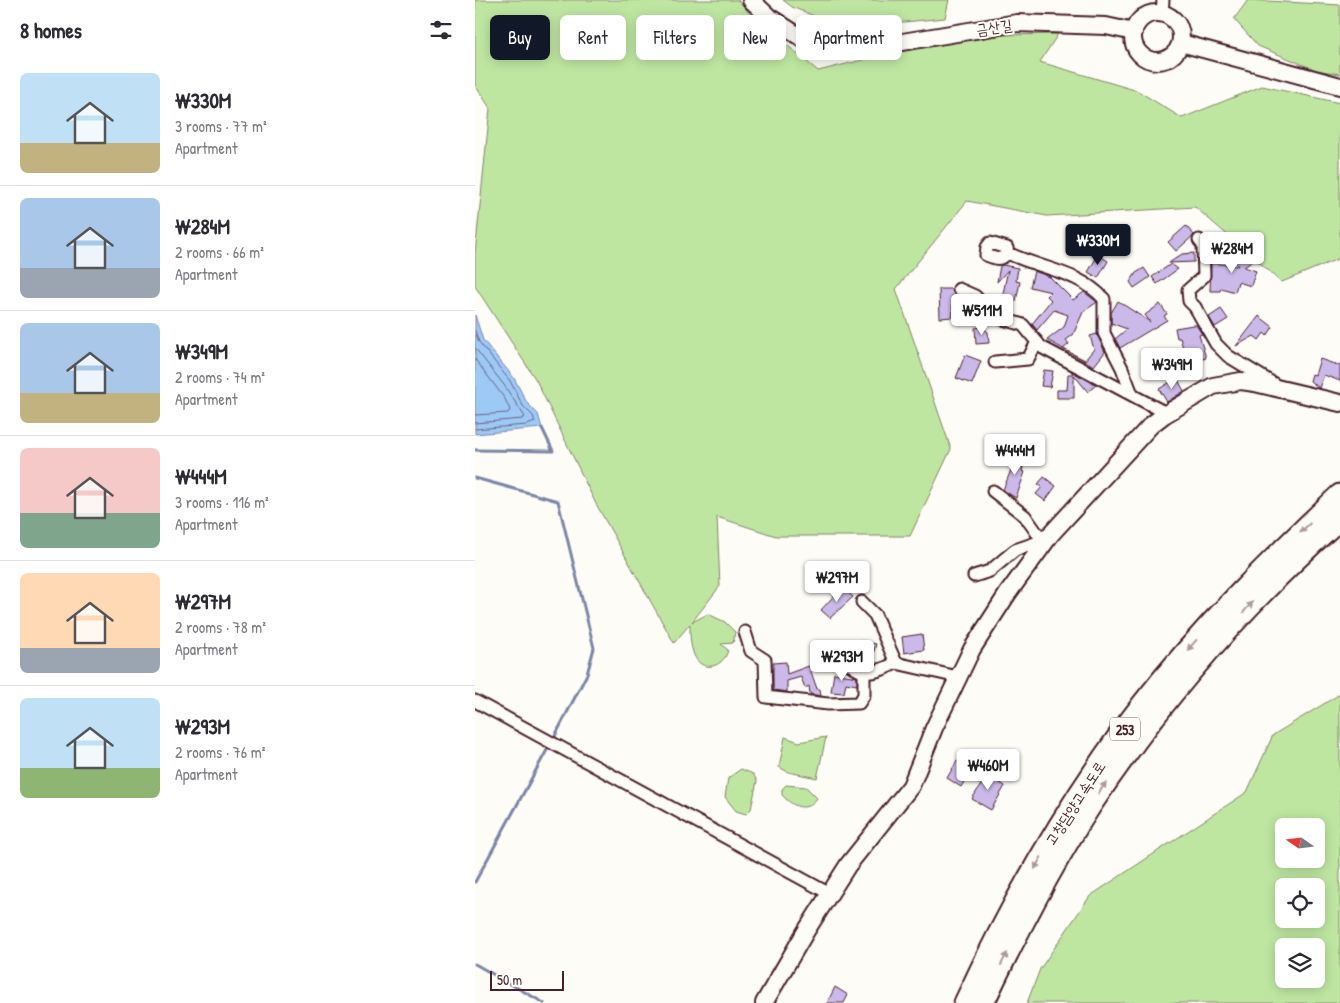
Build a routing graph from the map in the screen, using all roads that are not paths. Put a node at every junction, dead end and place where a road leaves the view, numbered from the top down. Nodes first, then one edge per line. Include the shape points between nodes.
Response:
1 (751, 0) edge
2 (1163, 7) edge
3 (1134, 32) junction
4 (1181, 43) junction
5 (1340, 86) edge
6 (1199, 240) dead end
7 (1008, 253) dead end
8 (959, 289) dead end
9 (1037, 342) junction
10 (995, 362) dead end
11 (1285, 390) junction
12 (1131, 394) junction
13 (1340, 403) edge
14 (1166, 413) junction
15 (993, 491) dead end
16 (1340, 495) edge
17 (1340, 518) edge
18 (1047, 539) junction
19 (974, 576) dead end
20 (861, 602) dead end
21 (745, 632) dead end
22 (840, 656) dead end
23 (896, 663) junction
24 (864, 674) junction
25 (957, 677) junction
26 (475, 701) edge
27 (830, 894) junction
28 (764, 1003) edge
29 (965, 1003) edge
30 (983, 1003) edge

1 - 3 street, 금산길 via 769,17 805,40 835,50 866,48 1017,23 1106,26
2 - 3 street via 1143,18
2 - 4 street via 1179,26
3 - 4 street via 1139,53 1152,60 1167,59
4 - 5 street
6 - 11 street via 1203,245 1204,276 1188,290 1189,301 1216,344 1228,356
7 - 12 street via 1082,281 1104,299 1104,333
8 - 9 street via 975,296 993,316 1023,326
9 - 10 street via 1028,359
9 - 12 street
11 - 13 street
11 - 14 street via 1241,381 1227,382 1191,397
12 - 14 street
14 - 18 street via 1151,425
15 - 18 street via 1025,516 1037,533
16 -> 29 highway, 고창담양고속도로 / 253 via 1233,599 1143,704 1101,762 1042,855
30 -> 17 highway, 고창담양고속도로 / 253 via 1051,870 1127,752 1260,594
18 - 19 street via 1015,550 990,570
18 - 25 street via 1008,592
20 - 23 street via 875,615
21 - 24 street via 751,651 765,660 766,697 828,704 859,703 864,695
22 - 24 street
23 - 24 street
23 - 25 street
25 - 27 street via 911,786 848,865
26 - 27 street
27 - 28 street

